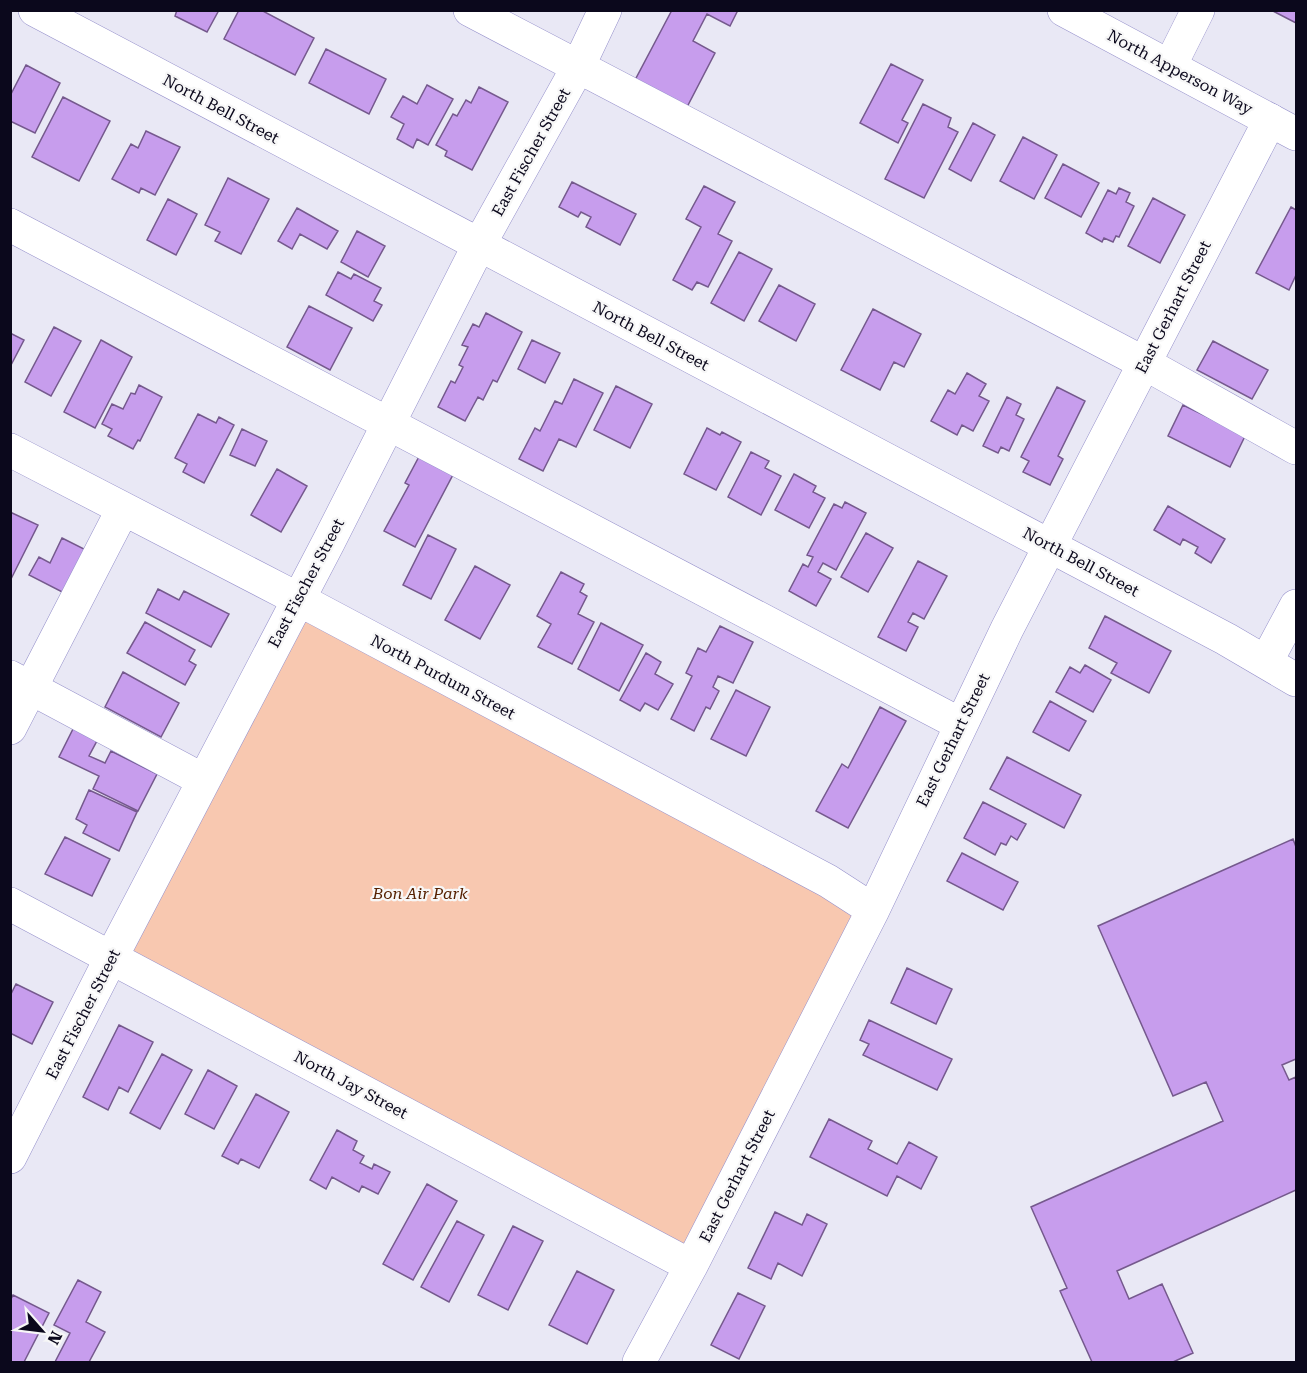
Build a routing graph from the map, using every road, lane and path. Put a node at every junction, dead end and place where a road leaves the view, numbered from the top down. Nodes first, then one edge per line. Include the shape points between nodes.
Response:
1 (35, 10) edge
2 (470, 10) edge
3 (605, 10) edge
4 (1064, 10) edge
5 (1198, 10) edge
6 (1170, 66) junction
7 (578, 67) junction
8 (1283, 127) edge
9 (10, 225) edge
10 (478, 245) junction
11 (1144, 363) junction
12 (388, 423) junction
13 (1296, 448) edge
14 (10, 450) edge
15 (123, 509) junction
16 (1050, 546) junction
17 (298, 599) junction
18 (1296, 606) edge
19 (1285, 677) edge
20 (21, 682) edge
21 (960, 724) junction
22 (10, 728) edge
23 (203, 780) junction
24 (10, 904) edge
25 (873, 910) junction
26 (111, 958) junction
27 (10, 1157) edge
28 (691, 1266) junction
29 (639, 1362) edge

1 - 10 street, North Bell Street
2 - 7 street
3 - 7 street, East Fischer Street
4 - 6 street, North Apperson Way
5 - 6 street
6 - 8 street, North Apperson Way
7 - 10 street, East Fischer Street
7 - 11 street
8 - 11 street, East Gerhart Street
9 - 12 street
10 - 12 street, East Fischer Street
10 - 16 street, North Bell Street
11 - 13 street
11 - 16 street, East Gerhart Street
12 - 17 street, East Fischer Street
12 - 21 street
14 - 15 street, North Purdum Street
15 - 17 street, North Purdum Street
15 - 20 street
16 - 19 street, North Bell Street
16 - 21 street, East Gerhart Street
17 - 23 street, East Fischer Street
17 - 25 street, North Purdum Street via 828,881
18 - 19 street
20 - 22 street
20 - 23 street
21 - 25 street, East Gerhart Street
23 - 26 street, East Fischer Street
24 - 26 street, North Jay Street
25 - 28 street, East Gerhart Street
26 - 27 street, East Fischer Street
26 - 28 street, North Jay Street
28 - 29 street, East Gerhart Street

